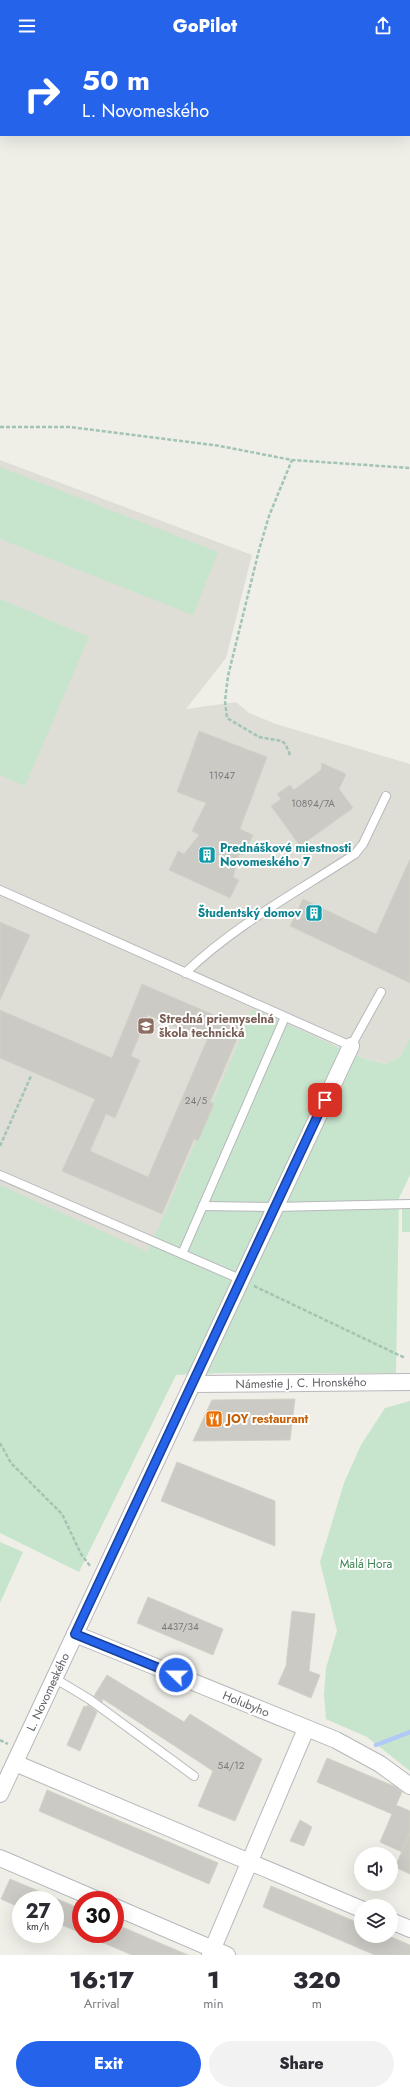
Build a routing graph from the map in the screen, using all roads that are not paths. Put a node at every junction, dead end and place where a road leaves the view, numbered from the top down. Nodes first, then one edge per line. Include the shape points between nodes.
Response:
1 (386, 796) dead end
2 (0, 890) edge
3 (185, 973) junction
4 (381, 992) dead end
5 (285, 1017) junction
6 (351, 1046) junction
7 (0, 1175) edge
8 (410, 1204) edge
9 (203, 1206) junction
10 (274, 1207) junction
11 (182, 1254) junction
12 (240, 1279) junction
13 (410, 1382) edge
14 (193, 1384) junction
15 (75, 1634) junction
16 (54, 1678) junction
17 (306, 1729) junction
18 (15, 1763) junction
19 (194, 1776) dead end
20 (410, 1786) edge
21 (0, 1794) edge
22 (0, 1858) edge
23 (250, 1862) junction
24 (77, 1891) edge
25 (354, 1906) edge
26 (124, 1911) edge
27 (398, 1924) edge
28 (410, 1929) edge
29 (216, 1953) edge

1 - 3 lane via 363,844 355,854 248,922 210,949
2 - 3 lane
3 - 5 lane
4 - 6 lane
5 - 6 lane
5 - 9 lane
6 - 10 street, L. Novomeského
7 - 11 lane
8 - 10 lane
9 - 10 lane
9 - 11 lane
10 - 12 street, L. Novomeského
11 - 12 lane
12 - 14 street, L. Novomeského
13 - 14 street, Námestie J. C. Hronského
14 - 15 street, L. Novomeského
15 - 16 street, L. Novomeského
15 - 17 street, Holubyho
16 - 18 street, L. Novomeského
16 - 19 lane via 89,1699
17 - 20 street, Holubyho via 355,1749
17 - 23 street
18 - 21 street, L. Novomeského
18 - 23 street
22 - 24 street
23 - 25 street
23 - 29 street
26 - 29 street
27 - 28 street

